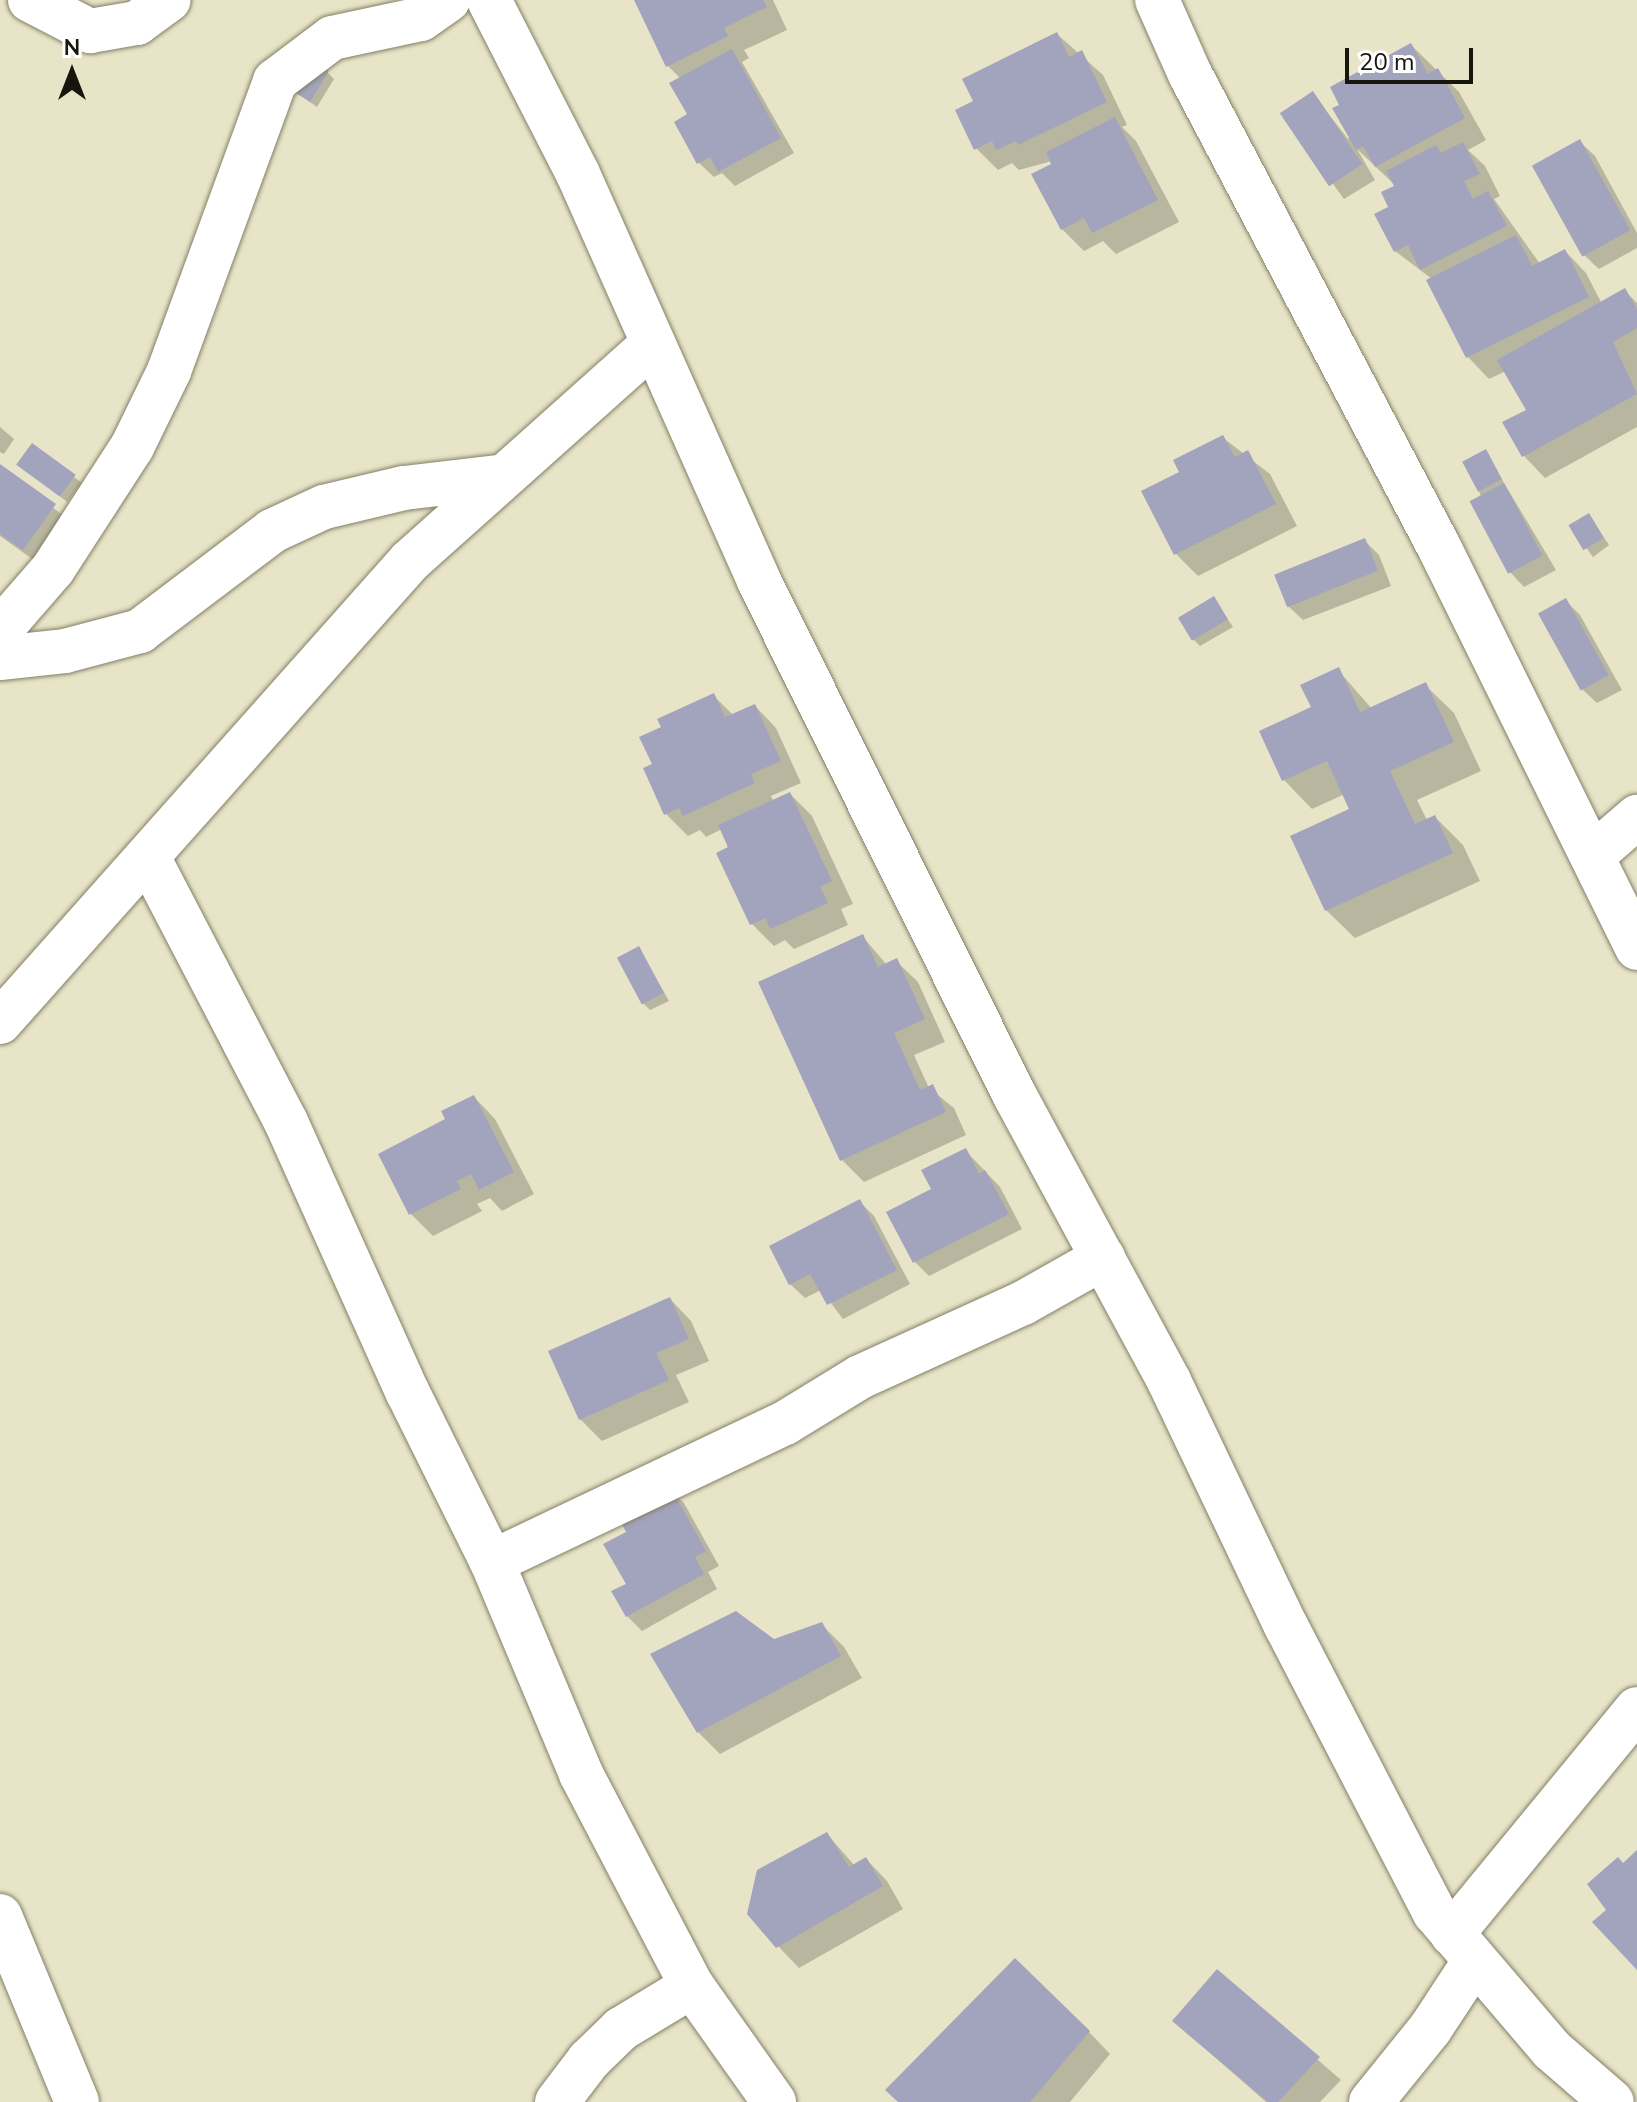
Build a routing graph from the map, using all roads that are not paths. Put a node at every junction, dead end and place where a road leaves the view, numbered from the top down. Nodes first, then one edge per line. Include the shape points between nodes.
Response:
1 (30, 0) edge
2 (169, 0) edge
3 (448, 0) edge
4 (489, 0) edge
5 (1157, 0) edge
6 (652, 345) junction
7 (499, 477) junction
8 (0, 630) edge
9 (0, 658) edge
10 (1637, 817) edge
11 (1592, 856) junction
12 (149, 859) junction
13 (1637, 948) edge
14 (0, 1022) edge
15 (1103, 1258) junction
16 (492, 1562) junction
17 (1637, 1709) edge
18 (0, 1916) edge
19 (1463, 1948) junction
20 (692, 1986) junction
21 (77, 2102) edge
22 (557, 2102) edge
23 (774, 2102) edge
24 (1371, 2102) edge
25 (1612, 2102) edge

1 - 2 street via 90,31 137,23
3 - 8 street via 421,19 332,38 275,81 169,371 132,447 53,569
4 - 6 street via 578,174
5 - 11 street
6 - 7 street via 560,430
6 - 15 street via 759,581 1015,1096
7 - 9 street via 404,488 324,507 272,531 140,631 65,651
7 - 12 street via 410,561 281,701
10 - 11 street
11 - 13 street
12 - 14 street
12 - 16 street via 286,1122 408,1393
15 - 16 street via 1023,1303 860,1377 785,1423
15 - 19 street via 1435,1913
16 - 20 street via 581,1774
17 - 19 street
18 - 21 street
19 - 24 street via 1430,2029
19 - 25 street via 1552,2050
20 - 22 street via 621,2029
20 - 23 street

